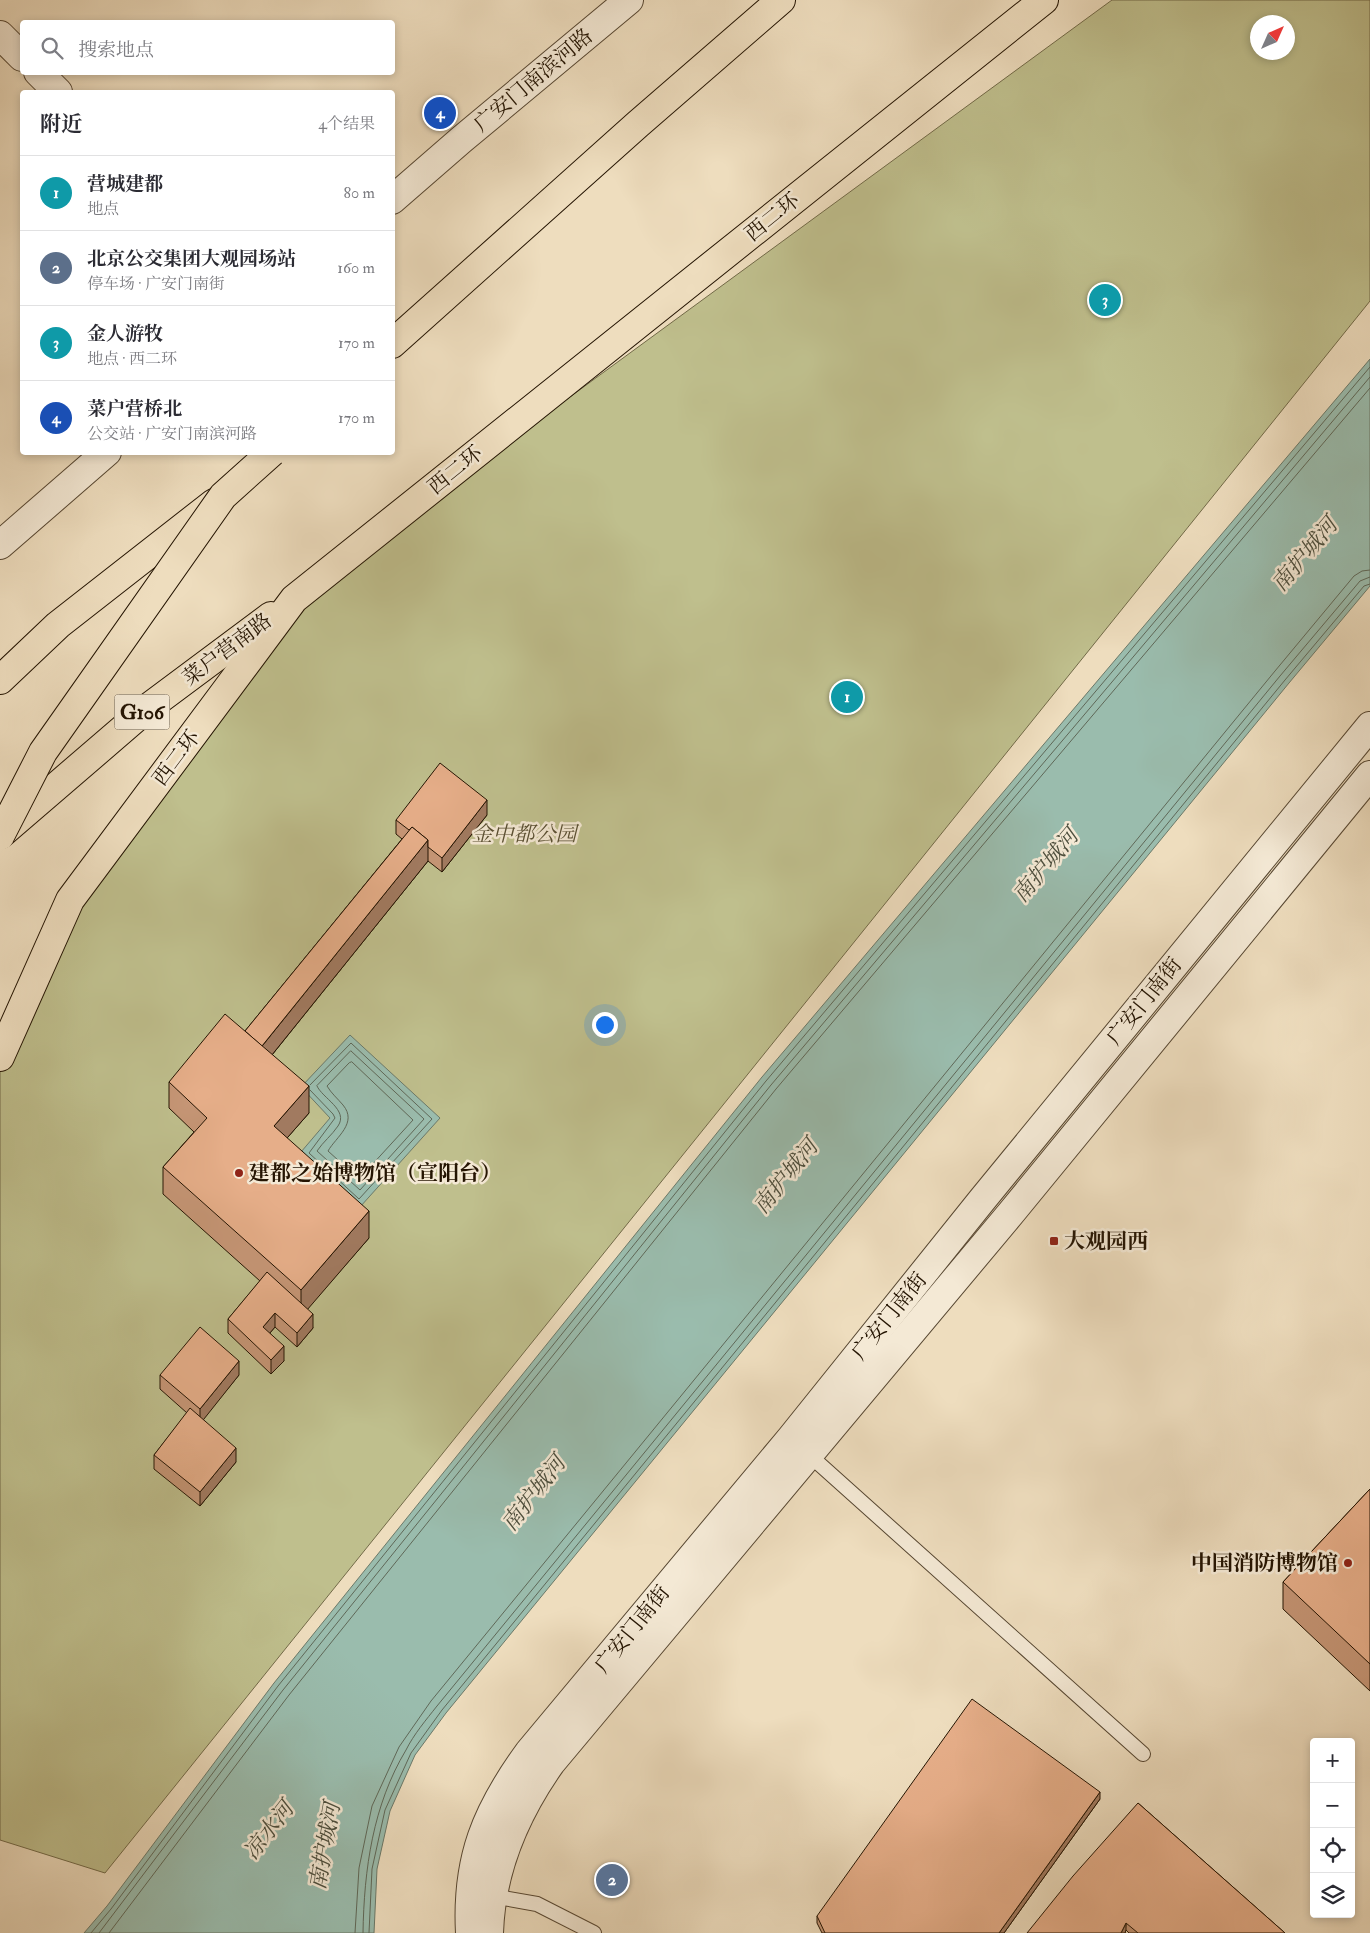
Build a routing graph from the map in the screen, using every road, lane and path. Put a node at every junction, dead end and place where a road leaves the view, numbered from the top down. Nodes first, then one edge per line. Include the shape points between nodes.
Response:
1 (629, 0) edge
2 (781, 0) edge
3 (1044, 0) edge
4 (0, 35) edge
5 (20, 55) edge
6 (41, 75) edge
7 (56, 90) edge
8 (395, 197) edge
9 (395, 341) edge
10 (104, 455) edge
11 (269, 455) edge
12 (223, 496) junction
13 (0, 545) edge
14 (294, 599) junction
15 (58, 626) junction
16 (0, 663) edge
17 (0, 680) edge
18 (1370, 726) edge
19 (1370, 776) edge
20 (0, 836) edge
21 (0, 1057) edge
22 (799, 1446) junction
23 (1143, 1754) dead end
24 (492, 1896) junction
25 (470, 1933) edge
26 (488, 1933) edge
27 (594, 1933) edge

1 - 8 street, 广安门南滨河路
2 - 9 highway
3 - 14 highway, 西二环
4 - 5 street
6 - 7 street
10 - 13 street
11 - 12 highway, bridge
12 - 15 highway, bridge
12 - 20 highway, bridge via 43,752
14 - 20 highway, 菜户营南路 / G106 via 145,710
14 - 21 highway, 西二环 via 70,900
15 - 16 highway
15 - 17 highway
18 - 22 street, 广安门南街 via 988,1192
19 - 22 street, 广安门南街 via 1011,1213
22 - 23 lane
22 - 24 street, 广安门南街 via 535,1785 508,1838
22 - 25 street, 广安门南街 via 529,1752 512,1776 494,1804 476,1854 469,1911
24 - 26 street, 广安门南街
24 - 27 lane via 537,1904

